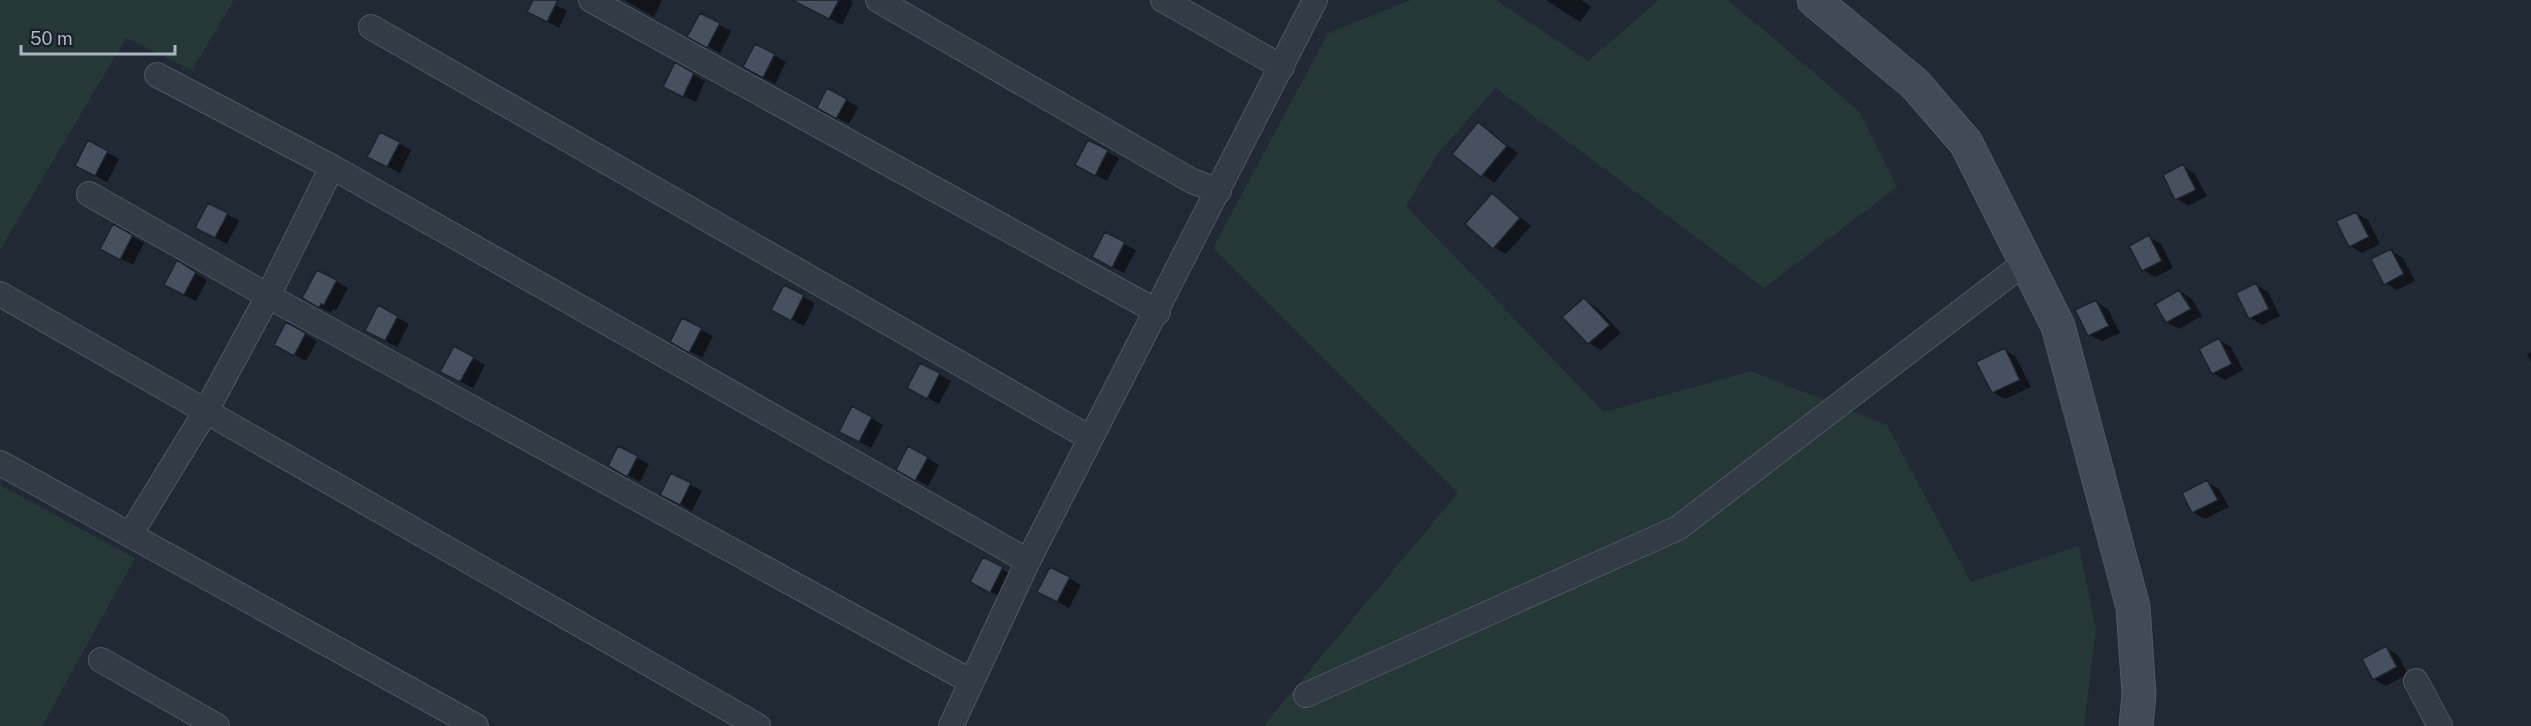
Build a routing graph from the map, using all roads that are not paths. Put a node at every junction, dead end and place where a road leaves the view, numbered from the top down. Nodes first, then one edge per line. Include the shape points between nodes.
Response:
1 (591, 0) edge
2 (878, 0) edge
3 (1163, 0) edge
4 (1316, 0) edge
5 (1814, 0) edge
6 (371, 27) dead end
7 (1282, 67) junction
8 (157, 75) dead end
9 (332, 167) junction
10 (1219, 191) junction
11 (89, 194) dead end
12 (2028, 261) junction
13 (0, 294) edge
14 (268, 296) junction
15 (1158, 312) junction
16 (206, 411) junction
17 (1090, 438) junction
18 (0, 463) edge
19 (130, 535) junction
20 (1028, 561) junction
21 (101, 660) dead end
22 (969, 681) junction
23 (2416, 681) dead end
24 (1306, 695) dead end
25 (217, 726) edge
26 (476, 726) edge
27 (758, 726) edge
28 (951, 726) edge
29 (2136, 726) edge
30 (2440, 726) edge

1 - 15 street
2 - 10 street via 1192,181
3 - 7 street
4 - 7 street
5 - 12 main road via 1915,84 1966,143
6 - 17 street
7 - 10 street
8 - 9 street
9 - 14 street
9 - 20 street
10 - 15 street
11 - 14 street
12 - 24 street via 1678,528
12 - 29 main road via 2058,326 2133,607 2139,694
13 - 16 street
14 - 16 street
14 - 22 street
15 - 17 street
16 - 19 street
16 - 27 street
17 - 20 street
18 - 19 street
19 - 26 street
20 - 22 street
21 - 25 street
22 - 28 street
23 - 30 street

